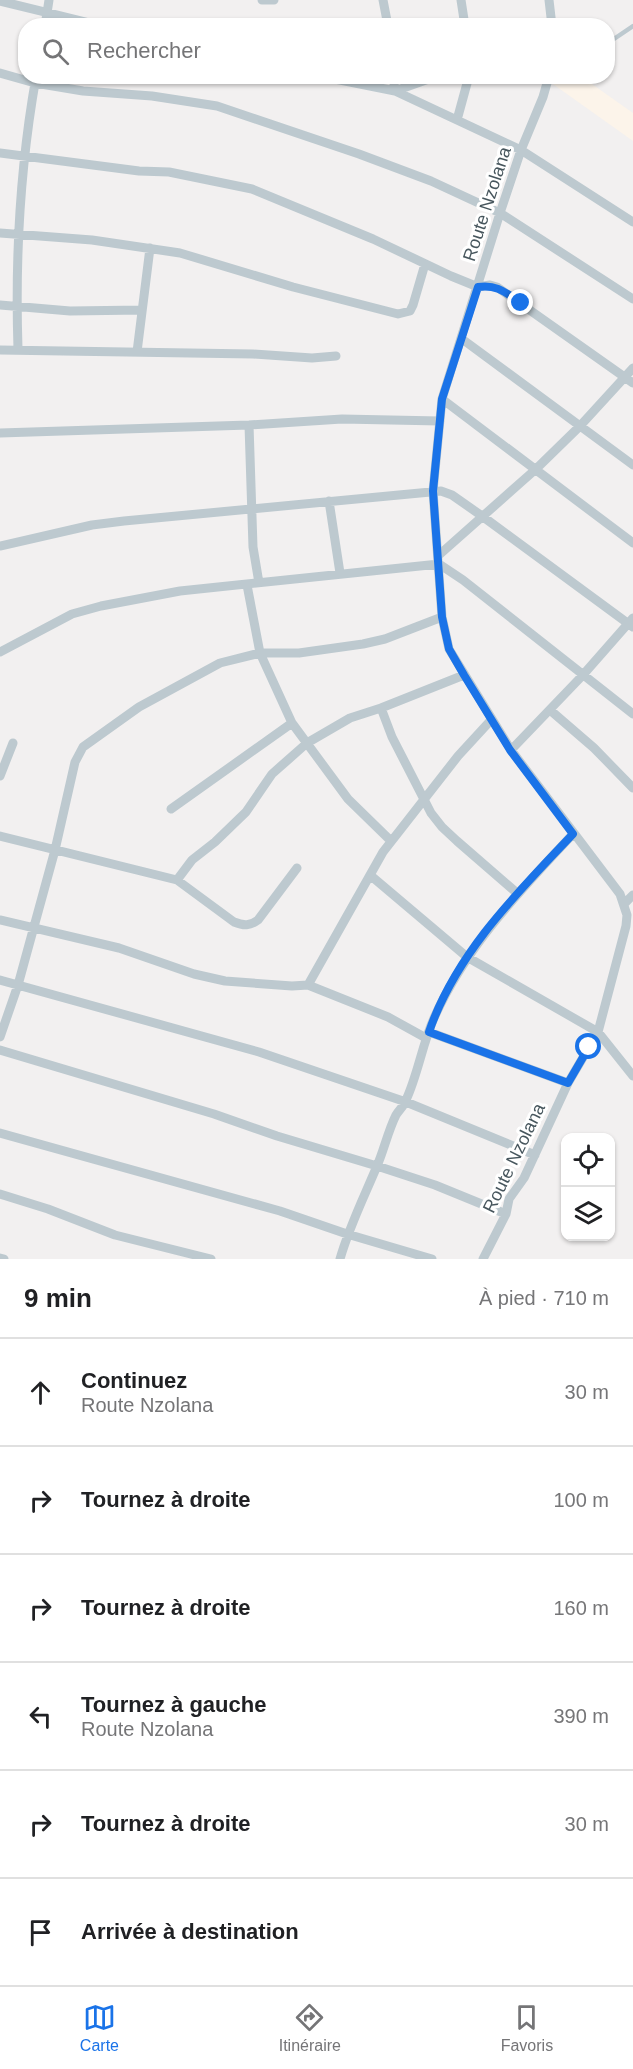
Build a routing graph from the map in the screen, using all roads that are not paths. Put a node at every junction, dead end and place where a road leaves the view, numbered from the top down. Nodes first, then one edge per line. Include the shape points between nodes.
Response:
1 (49, 0) edge
2 (262, 0) edge
3 (274, 0) edge
4 (383, 0) edge
5 (461, 0) edge
6 (549, 0) edge
7 (0, 1) edge
8 (47, 11) junction
9 (46, 18) edge
10 (73, 18) edge
11 (386, 18) edge
12 (464, 18) edge
13 (551, 18) edge
14 (633, 26) edge
15 (615, 38) edge
16 (0, 74) edge
17 (18, 77) edge
18 (34, 84) edge
19 (52, 84) edge
20 (359, 84) edge
21 (394, 84) edge
22 (414, 84) edge
23 (467, 84) edge
24 (546, 84) edge
25 (394, 91) junction
26 (458, 120) junction
27 (521, 150) junction
28 (0, 153) edge
29 (23, 156) junction
30 (500, 213) junction
31 (633, 222) edge
32 (0, 233) edge
33 (18, 234) junction
34 (150, 248) junction
35 (425, 264) junction
36 (478, 287) junction
37 (633, 299) edge
38 (0, 305) edge
39 (16, 306) junction
40 (142, 310) junction
41 (462, 339) junction
42 (18, 349) junction
43 (0, 350) edge
44 (137, 352) junction
45 (336, 356) dead end
46 (633, 368) edge
47 (624, 377) junction
48 (633, 383) edge
49 (442, 399) junction
50 (440, 421) junction
51 (249, 425) junction
52 (580, 426) junction
53 (0, 433) edge
54 (633, 465) edge
55 (536, 469) junction
56 (433, 491) junction
57 (329, 501) junction
58 (251, 510) junction
59 (482, 516) junction
60 (633, 543) edge
61 (0, 546) edge
62 (439, 560) junction
63 (340, 573) junction
64 (259, 583) junction
65 (247, 585) junction
66 (442, 617) junction
67 (631, 623) edge
68 (0, 652) edge
69 (260, 653) junction
70 (464, 675) junction
71 (582, 676) junction
72 (381, 708) junction
73 (550, 710) junction
74 (633, 714) edge
75 (492, 719) junction
76 (292, 723) junction
77 (13, 743) dead end
78 (307, 743) junction
79 (510, 750) junction
80 (0, 776) edge
81 (633, 788) edge
82 (425, 801) junction
83 (171, 809) dead end
84 (573, 834) junction
85 (0, 836) edge
86 (391, 842) junction
87 (55, 850) junction
88 (297, 868) dead end
89 (370, 875) junction
90 (177, 880) junction
91 (517, 893) junction
92 (633, 895) edge
93 (624, 904) junction
94 (0, 920) edge
95 (32, 928) junction
96 (467, 957) junction
97 (0, 980) edge
98 (18, 985) junction
99 (308, 985) junction
100 (598, 1032) junction
101 (428, 1035) junction
102 (0, 1037) edge
103 (0, 1050) edge
104 (633, 1076) edge
105 (568, 1083) junction
106 (406, 1102) junction
107 (0, 1132) edge
108 (535, 1155) junction
109 (377, 1166) junction
110 (0, 1194) edge
111 (506, 1214) junction
112 (347, 1234) junction
113 (211, 1259) edge
114 (340, 1259) edge
115 (432, 1259) edge
116 (484, 1259) edge

1 - 8 street
2 - 3 street
4 - 11 street
5 - 12 street
6 - 13 street
7 - 8 street
8 - 9 street
8 - 10 street
14 - 15 lane
16 - 17 street
18 - 29 street
19 - 30 street via 218,106 410,173
20 - 25 street
21 - 25 street
22 - 25 street
23 - 26 street
24 - 27 street, Route Nzolana
25 - 26 street
26 - 27 street
27 - 30 street, Route Nzolana
27 - 31 street
28 - 29 street
29 - 33 street
29 - 35 street via 169,172 252,189
30 - 36 street, Route Nzolana
30 - 37 street
32 - 33 street
33 - 34 street
33 - 39 street
34 - 35 street via 398,314 410,311
34 - 40 street
35 - 36 street
36 - 41 street, Route Nzolana
36 - 47 street via 497,287
38 - 39 street
39 - 40 street via 70,311
39 - 42 street
40 - 44 street
41 - 49 street, Route Nzolana
41 - 52 street
42 - 43 street
42 - 44 street
44 - 45 street
46 - 47 street
47 - 48 street
47 - 52 street
49 - 50 street, Route Nzolana
49 - 55 street
50 - 51 street via 342,420
50 - 56 street, Route Nzolana
51 - 53 street
51 - 58 street
52 - 54 street
52 - 55 street
55 - 59 street
55 - 60 street
56 - 57 street
56 - 59 street via 447,492
56 - 62 street, Route Nzolana
57 - 58 street
57 - 63 street
58 - 61 street via 92,525
58 - 64 street
59 - 62 street
59 - 67 street
62 - 63 street
62 - 66 street, Route Nzolana
62 - 71 street
63 - 64 street
64 - 65 street
65 - 68 street via 180,591 72,614
65 - 69 street
66 - 69 street via 363,644
66 - 70 street, Route Nzolana via 449,649
67 - 71 street
69 - 76 street
69 - 87 street via 220,663 140,707 83,747 75,762
70 - 72 street
70 - 75 street, Route Nzolana
71 - 73 street
71 - 74 street
72 - 78 street via 350,718
72 - 82 street
73 - 79 street
73 - 81 street
75 - 79 street, Route Nzolana
75 - 82 street
76 - 78 street
76 - 83 street
77 - 80 street
78 - 86 street via 348,799
78 - 90 street via 272,774 246,812 192,860
79 - 84 street, Route Nzolana
82 - 86 street
82 - 91 street via 442,827
84 - 91 street
84 - 93 street, Route Nzolana via 614,885
85 - 87 street
86 - 89 street
87 - 90 street
87 - 95 street
88 - 90 street via 251,925 234,922
89 - 96 street
89 - 99 street
91 - 96 street
92 - 93 street
93 - 100 street, Route Nzolana via 626,926
94 - 95 street
95 - 98 street
95 - 99 street via 119,948 225,981
96 - 100 street
96 - 101 street
97 - 98 street
98 - 102 street
98 - 106 street via 259,1052
99 - 101 street
100 - 104 street
100 - 105 street, Route Nzolana
101 - 105 street
101 - 106 street
103 - 109 street
105 - 108 street, Route Nzolana
106 - 108 street
106 - 109 street via 393,1123
107 - 112 street via 280,1211
108 - 111 street, Route Nzolana via 509,1199
109 - 111 street
109 - 112 street
110 - 113 street via 115,1235
111 - 116 street, Route Nzolana
112 - 114 street
112 - 115 street

